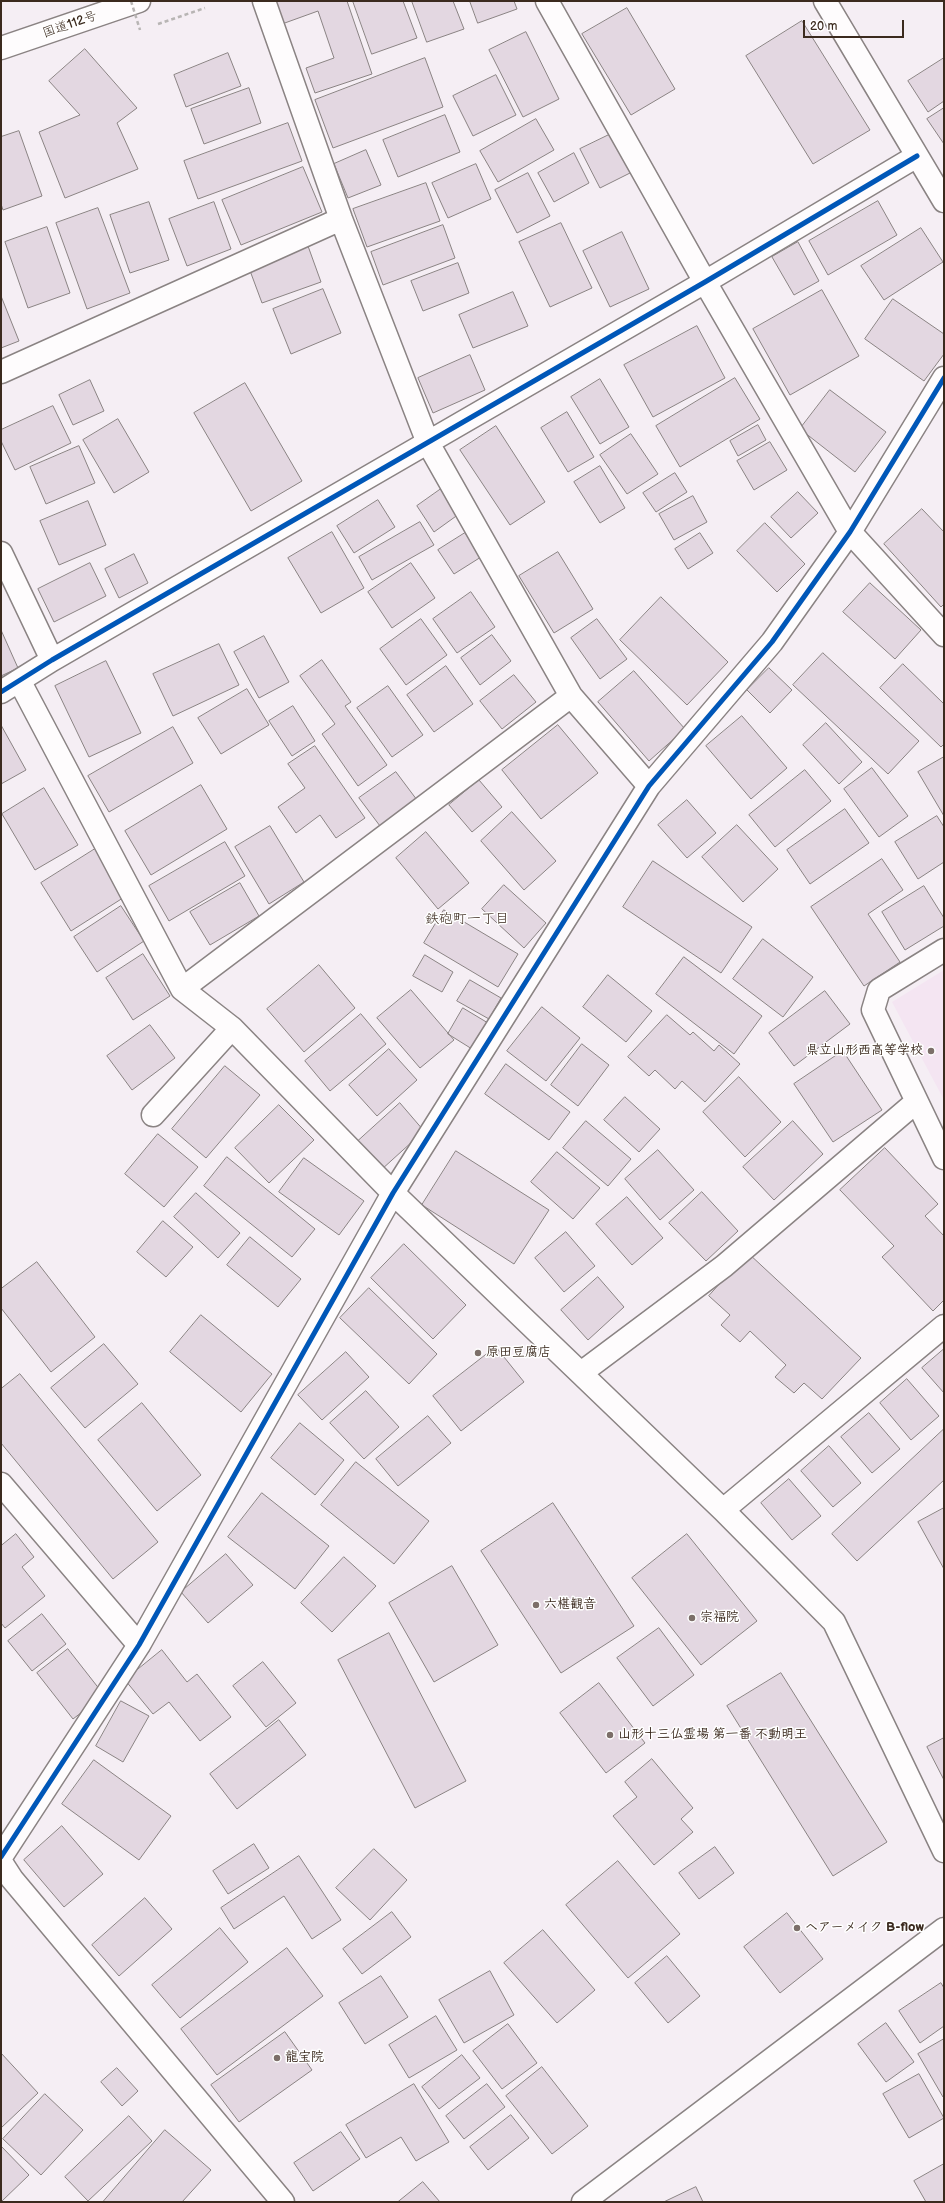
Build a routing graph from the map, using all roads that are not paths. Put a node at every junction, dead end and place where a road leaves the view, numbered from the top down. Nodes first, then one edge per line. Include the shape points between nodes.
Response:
1 (139, 1) edge
2 (264, 1) edge
3 (547, 1) edge
4 (825, 1) edge
5 (1, 48) edge
6 (916, 156) junction
7 (944, 201) edge
8 (341, 219) junction
9 (705, 282) junction
10 (1, 372) edge
11 (944, 378) edge
12 (428, 443) junction
13 (850, 532) junction
14 (1, 552) edge
15 (944, 635) edge
16 (52, 660) junction
17 (20, 682) junction
18 (1, 692) edge
19 (571, 696) junction
20 (649, 786) junction
21 (944, 950) edge
22 (182, 989) junction
23 (232, 1028) junction
24 (916, 1102) junction
25 (153, 1115) dead end
26 (944, 1158) edge
27 (393, 1193) junction
28 (944, 1326) edge
29 (581, 1373) junction
30 (1, 1484) edge
31 (723, 1510) junction
32 (139, 1646) junction
33 (944, 1851) edge
34 (1, 1856) edge
35 (1, 1862) edge
36 (944, 1929) edge
37 (284, 2202) edge
38 (583, 2202) edge

1 - 5 main road, 国道112号
2 - 8 main road
3 - 9 main road
4 - 6 main road
6 - 7 main road
6 - 9 main road
8 - 10 main road
8 - 12 main road
9 - 12 main road
9 - 13 main road
11 - 13 main road
12 - 16 main road
12 - 19 main road
13 - 15 main road
13 - 20 main road via 772,642
14 - 16 main road
16 - 17 main road
17 - 18 main road
17 - 22 main road
19 - 20 main road
19 - 22 main road
20 - 27 main road
21 - 24 main road via 879,990 873,1010
22 - 23 main road
23 - 25 main road
23 - 27 main road
24 - 26 main road
24 - 29 main road via 724,1266
27 - 29 main road
27 - 32 main road
28 - 31 main road
29 - 31 main road
30 - 32 main road
31 - 33 main road via 834,1622
32 - 34 main road
35 - 37 main road via 12,1879
36 - 38 main road

